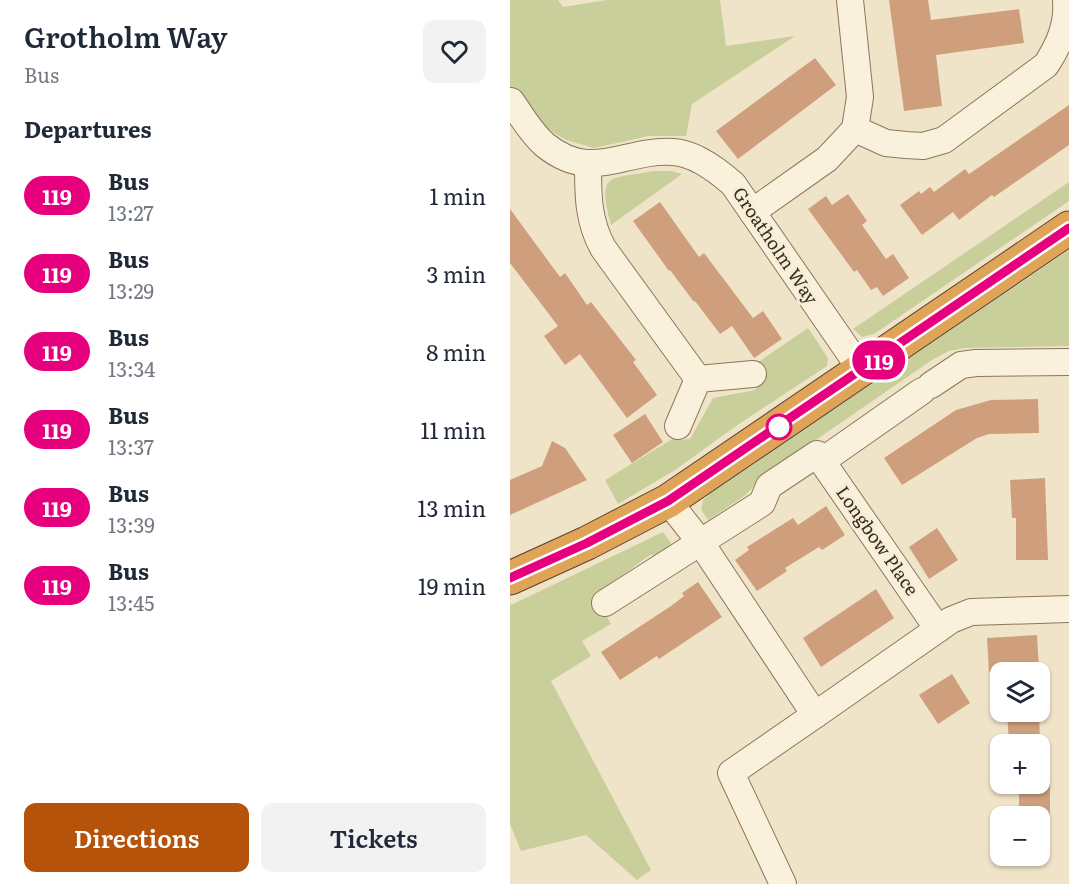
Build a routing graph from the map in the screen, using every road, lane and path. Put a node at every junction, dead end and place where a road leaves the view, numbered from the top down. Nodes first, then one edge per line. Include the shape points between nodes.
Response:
1 (850, 0) edge
2 (1066, 0) edge
3 (511, 101) edge
4 (855, 129) junction
5 (588, 165) junction
6 (752, 212) junction
7 (1069, 228) edge
8 (1069, 362) edge
9 (862, 371) junction
10 (753, 374) dead end
11 (698, 379) junction
12 (678, 426) dead end
13 (819, 458) junction
14 (668, 501) junction
15 (701, 543) junction
16 (510, 578) edge
17 (605, 603) dead end
18 (1069, 609) edge
19 (938, 629) junction
20 (815, 715) junction
21 (783, 884) edge

1 - 4 street via 860,97
2 - 4 street via 1063,31 1046,65 944,140 923,146 906,145 886,142
3 - 5 street via 545,145
4 - 6 street via 826,159
5 - 6 street, Groatholm Way via 675,152 719,172 733,183
5 - 11 street via 588,199 603,248
6 - 9 street, Groatholm Way
7 - 9 highway
8 - 13 street via 961,365
9 - 14 highway
10 - 11 street
11 - 12 street
13 - 15 street via 769,486 762,503
13 - 19 street, Longbow Place
14 - 15 street
14 - 16 highway
15 - 17 street
15 - 20 street
18 - 19 street via 972,612
19 - 20 street
20 - 21 street via 731,773

